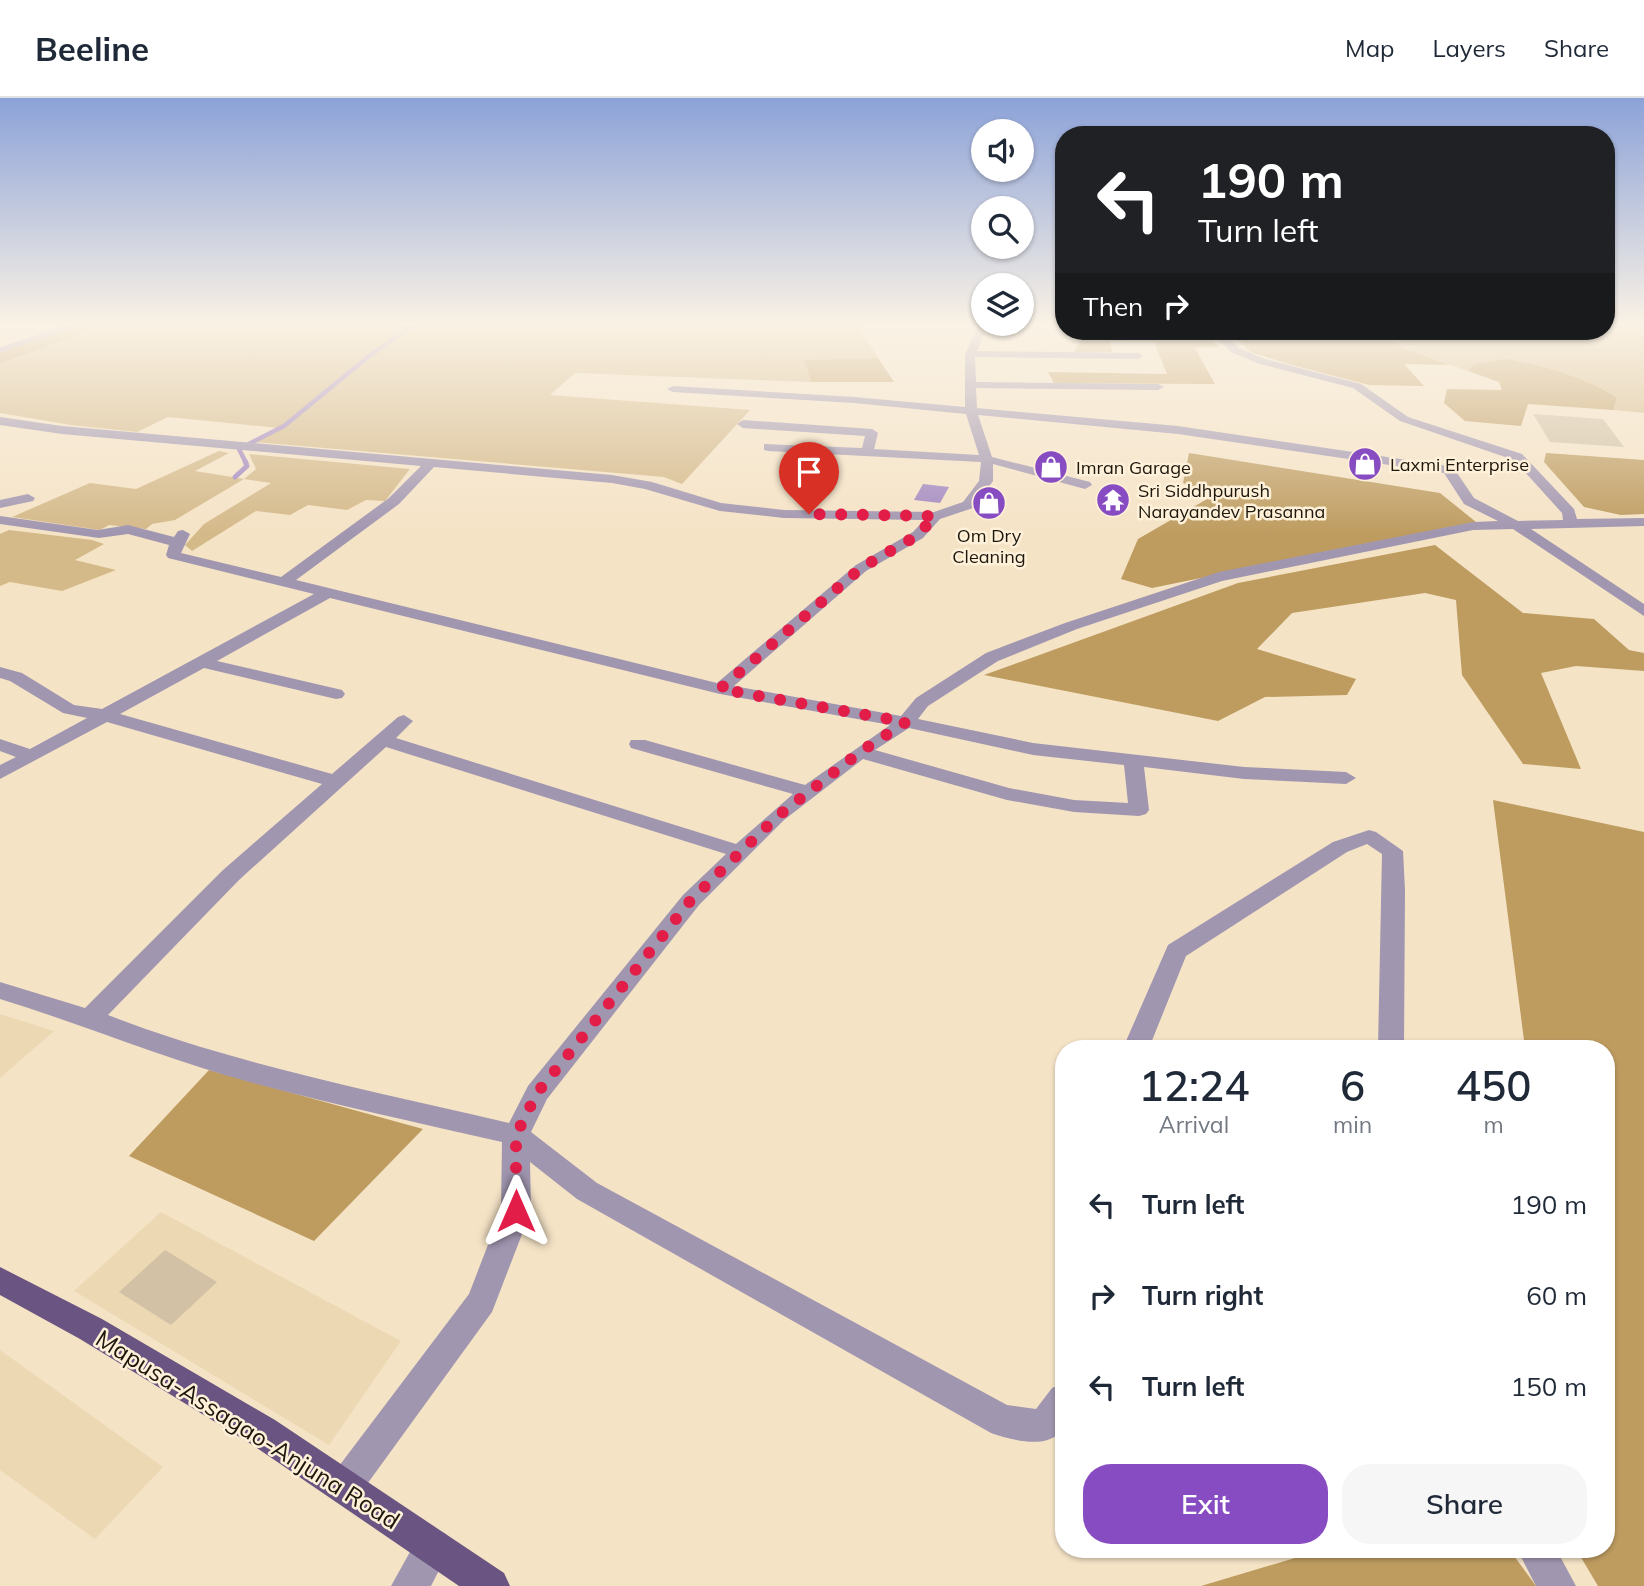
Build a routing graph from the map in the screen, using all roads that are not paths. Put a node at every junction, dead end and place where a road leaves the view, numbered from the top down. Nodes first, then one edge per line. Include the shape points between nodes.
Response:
1 (779, 395) edge
2 (971, 395) edge
3 (1370, 395) edge
4 (971, 411) junction
5 (0, 421) edge
6 (743, 424) dead end
7 (768, 447) dead end
8 (867, 453) junction
9 (987, 459) junction
10 (432, 462) junction
11 (1085, 485) dead end
12 (28, 498) dead end
13 (0, 504) edge
14 (935, 516) junction
15 (0, 520) edge
16 (1644, 522) edge
17 (1571, 524) junction
18 (1516, 525) junction
19 (284, 582) junction
20 (328, 593) junction
21 (1644, 611) edge
22 (200, 662) junction
23 (0, 672) edge
24 (720, 689) junction
25 (337, 694) dead end
26 (103, 715) junction
27 (404, 721) dead end
28 (906, 722) junction
29 (384, 740) junction
30 (638, 744) dead end
31 (0, 745) edge
32 (860, 752) junction
33 (30, 755) junction
34 (1133, 760) junction
35 (0, 773) edge
36 (1346, 778) dead end
37 (337, 782) junction
38 (808, 792) junction
39 (741, 852) junction
40 (0, 990) edge
41 (90, 1018) junction
42 (1139, 1040) edge
43 (1391, 1040) edge
44 (516, 1135) junction
45 (0, 1280) edge
46 (1055, 1411) edge
47 (345, 1486) junction
48 (433, 1547) junction
49 (1540, 1558) edge
50 (410, 1586) edge
51 (491, 1586) edge
52 (1557, 1586) edge

1 - 4 street
2 - 4 street
3 - 17 street via 1404,419 1518,457 1569,512
4 - 9 street
4 - 18 street via 1178,429 1420,464 1448,470 1469,501
5 - 10 street
6 - 8 street via 872,433
7 - 8 street
8 - 9 street
9 - 11 street
9 - 14 street via 986,481 968,505
10 - 14 street via 647,485 720,507 784,514
10 - 19 street via 394,501
12 - 13 street
14 - 24 street via 918,535 861,568
15 - 19 street via 99,534 112,528 180,538 173,555
16 - 17 street
17 - 18 street
18 - 21 street
18 - 28 street via 1473,526 1219,577 992,657 922,702
19 - 20 street
20 - 22 street
20 - 24 street
22 - 25 street
22 - 26 street
23 - 26 street via 69,709
24 - 28 street
26 - 33 street
26 - 37 street
27 - 29 street
28 - 32 street
28 - 34 street via 1032,750
29 - 37 street
29 - 39 street
30 - 38 street
31 - 33 street
32 - 34 street via 1007,794 1074,806 1139,810
32 - 38 street
33 - 35 street
34 - 36 street via 1244,773
37 - 41 street via 231,875
38 - 39 street
39 - 44 street via 691,900 537,1093
40 - 41 street
41 - 44 street via 161,1046 253,1073
42 - 43 street via 1176,951 1340,847 1369,836 1392,851
44 - 46 street via 587,1191 1003,1421 1043,1426
44 - 47 street via 516,1211 481,1302
45 - 47 main road, Mapusa-Assagao-Anjuna Road via 144,1360
47 - 48 main road, Mapusa-Assagao-Anjuna Road
48 - 50 street
48 - 51 main road, Mapusa-Assagao-Anjuna Road
49 - 52 street

